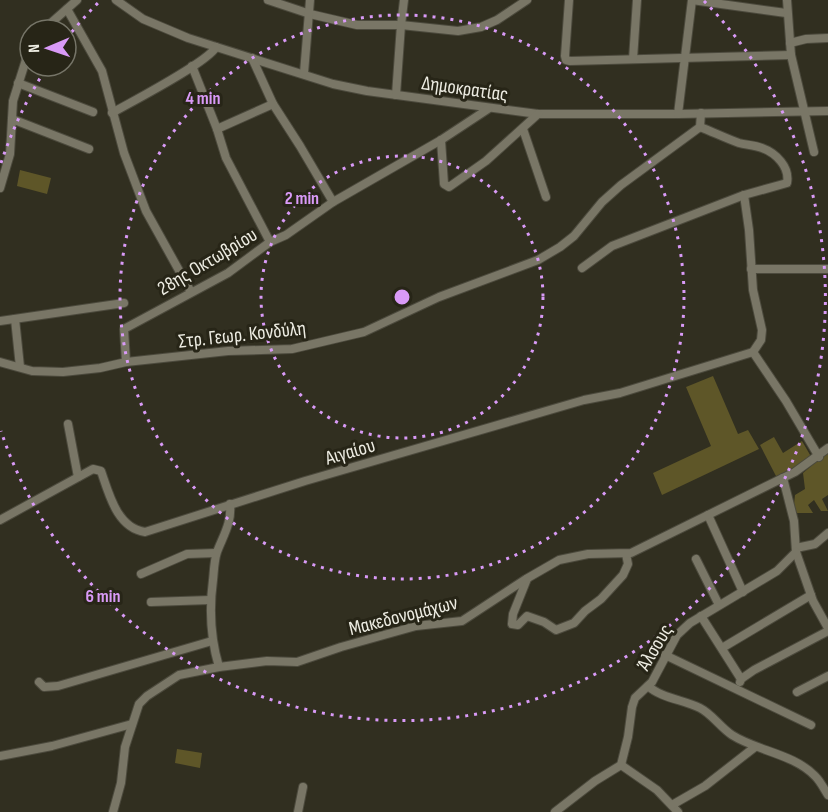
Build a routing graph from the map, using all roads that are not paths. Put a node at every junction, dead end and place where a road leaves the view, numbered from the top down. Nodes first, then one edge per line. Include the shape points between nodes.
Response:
1 (74, 0) edge
2 (116, 0) edge
3 (268, 0) edge
4 (310, 0) edge
5 (404, 0) edge
6 (526, 0) edge
7 (569, 0) edge
8 (637, 0) edge
9 (692, 0) edge
10 (787, 0) edge
11 (67, 9) junction
12 (786, 13) junction
13 (310, 15) junction
14 (57, 18) edge
15 (400, 25) junction
16 (828, 39) edge
17 (790, 43) junction
18 (216, 47) junction
19 (791, 55) junction
20 (252, 58) junction
21 (685, 58) junction
22 (633, 59) junction
23 (192, 66) junction
24 (304, 73) junction
25 (20, 78) edge
26 (18, 83) junction
27 (396, 95) junction
28 (273, 104) junction
29 (488, 109) junction
30 (828, 111) edge
31 (93, 112) dead end
32 (804, 112) junction
33 (112, 113) junction
34 (701, 113) junction
35 (538, 114) junction
36 (678, 114) junction
37 (12, 119) junction
38 (700, 127) junction
39 (217, 129) junction
40 (523, 129) junction
41 (441, 140) junction
42 (11, 144) junction
43 (0, 145) edge
44 (89, 149) dead end
45 (814, 152) dead end
46 (1, 185) edge
47 (744, 195) junction
48 (546, 197) dead end
49 (333, 202) junction
50 (270, 243) junction
51 (582, 268) dead end
52 (751, 269) junction
53 (828, 269) edge
54 (191, 292) junction
55 (124, 303) dead end
56 (15, 319) junction
57 (0, 321) edge
58 (753, 352) junction
59 (0, 362) edge
60 (126, 362) junction
61 (20, 367) junction
62 (68, 424) dead end
63 (828, 448) edge
64 (819, 457) junction
65 (78, 477) junction
66 (783, 478) junction
67 (230, 504) junction
68 (708, 515) junction
69 (0, 520) edge
70 (828, 533) edge
71 (796, 550) junction
72 (216, 553) junction
73 (626, 554) junction
74 (696, 559) dead end
75 (141, 574) dead end
76 (528, 578) junction
77 (743, 592) junction
78 (811, 595) junction
79 (210, 600) junction
80 (151, 602) dead end
81 (718, 605) junction
82 (701, 616) junction
83 (828, 629) edge
84 (212, 640) junction
85 (722, 648) junction
86 (665, 655) junction
87 (219, 667) junction
88 (828, 676) edge
89 (741, 680) junction
90 (39, 682) dead end
91 (648, 686) junction
92 (736, 689) junction
93 (797, 692) dead end
94 (132, 724) junction
95 (811, 725) dead end
96 (756, 747) junction
97 (0, 756) edge
98 (621, 765) junction
99 (303, 787) dead end
100 (828, 795) edge
101 (672, 805) junction
102 (113, 812) edge
103 (298, 812) edge
104 (555, 812) edge
105 (678, 812) edge

1 - 11 street
2 - 18 street, Δημοκρατίας via 143,19
3 - 13 street
4 - 13 street
5 - 15 street
6 - 15 street via 481,27 458,31
7 - 22 street via 566,60
8 - 22 street
9 - 12 street
9 - 21 street
10 - 12 street
11 - 14 street
11 - 33 street via 102,71
12 - 17 street
13 - 15 street via 357,25
13 - 24 street
15 - 27 street
16 - 17 street
17 - 19 street
18 - 20 street, Δημοκρατίας
18 - 23 street
19 - 21 street
19 - 32 street
20 - 24 street, Δημοκρατίας
20 - 28 street
21 - 22 street
21 - 36 street
23 - 33 street
23 - 39 street
24 - 27 street, Δημοκρατίας via 351,88
25 - 26 street
26 - 31 street
26 - 37 street
27 - 29 street, Δημοκρατίας
28 - 39 street
28 - 49 street
29 - 35 street, Δημοκρατίας
29 - 41 street, 28ης Οκτωβρίου
30 - 32 street, Δημοκρατίας
32 - 34 street, Δημοκρατίας
32 - 45 street
33 - 54 street via 146,211
34 - 36 street, Δημοκρατίας
34 - 38 street
35 - 36 street, Δημοκρατίας
35 - 40 street
37 - 42 street
37 - 44 street
38 - 47 street via 766,150 778,157 786,169 788,178 784,185
38 - 60 street, Στρ. Γεωρ. Κονδύλη via 621,185 560,247 538,260 439,297 364,332 292,348
39 - 50 street via 229,164
40 - 41 street via 449,187 444,184
40 - 48 street
41 - 49 street, 28ης Οκτωβρίου
42 - 43 street
42 - 46 street
47 - 51 street via 612,246
47 - 52 street
49 - 50 street, 28ης Οκτωβρίου
50 - 54 street, 28ης Οκτωβρίου via 228,273
52 - 53 street
52 - 58 street via 762,330
54 - 60 street, 28ης Οκτωβρίου via 124,329
55 - 56 street
56 - 57 street
56 - 61 street
58 - 64 street
58 - 67 street, Αιγαίου
59 - 61 street, Στρ. Γεωρ. Κονδύλη
60 - 61 street, Στρ. Γεωρ. Κονδύλη via 63,372
62 - 65 street
63 - 64 street, Μακεδονομάχων
64 - 66 street, Μακεδονομάχων
65 - 67 street, Αιγαίου via 93,468 101,471 114,506 136,531 145,532
65 - 69 street, Αιγαίου
66 - 68 street, Μακεδονομάχων
66 - 71 street via 794,521
67 - 72 street via 224,539
68 - 73 street, Μακεδονομάχων
68 - 77 street
70 - 71 street via 815,544
71 - 77 street, Άλσους via 777,571
71 - 78 street
72 - 75 street via 187,554
72 - 79 street
73 - 76 street, Μακεδονομάχων via 570,556
73 - 76 street via 628,564 623,575 601,599 573,623 556,630 529,616 519,626 512,624
74 - 81 street
76 - 87 street, Μακεδονομάχων via 456,623 416,626 297,662
77 - 81 street, Άλσους
78 - 83 street
78 - 85 street
79 - 80 street
79 - 84 street
81 - 82 street, Άλσους
82 - 85 street
82 - 86 street, Άλσους via 684,627
83 - 89 street
84 - 87 street
84 - 90 street via 58,686 44,687
85 - 89 street
86 - 91 street, Άλσους
86 - 92 street
87 - 94 street, Μακεδονομάχων via 179,675 163,685 139,704
88 - 93 street
89 - 92 street
91 - 96 street via 701,708 732,735
91 - 98 street, Άλσους via 635,698
92 - 95 street
94 - 97 street
94 - 102 street, Μακεδονομάχων
96 - 100 street via 811,772
96 - 101 street via 705,786
98 - 101 street
98 - 104 street
99 - 103 street
101 - 105 street

